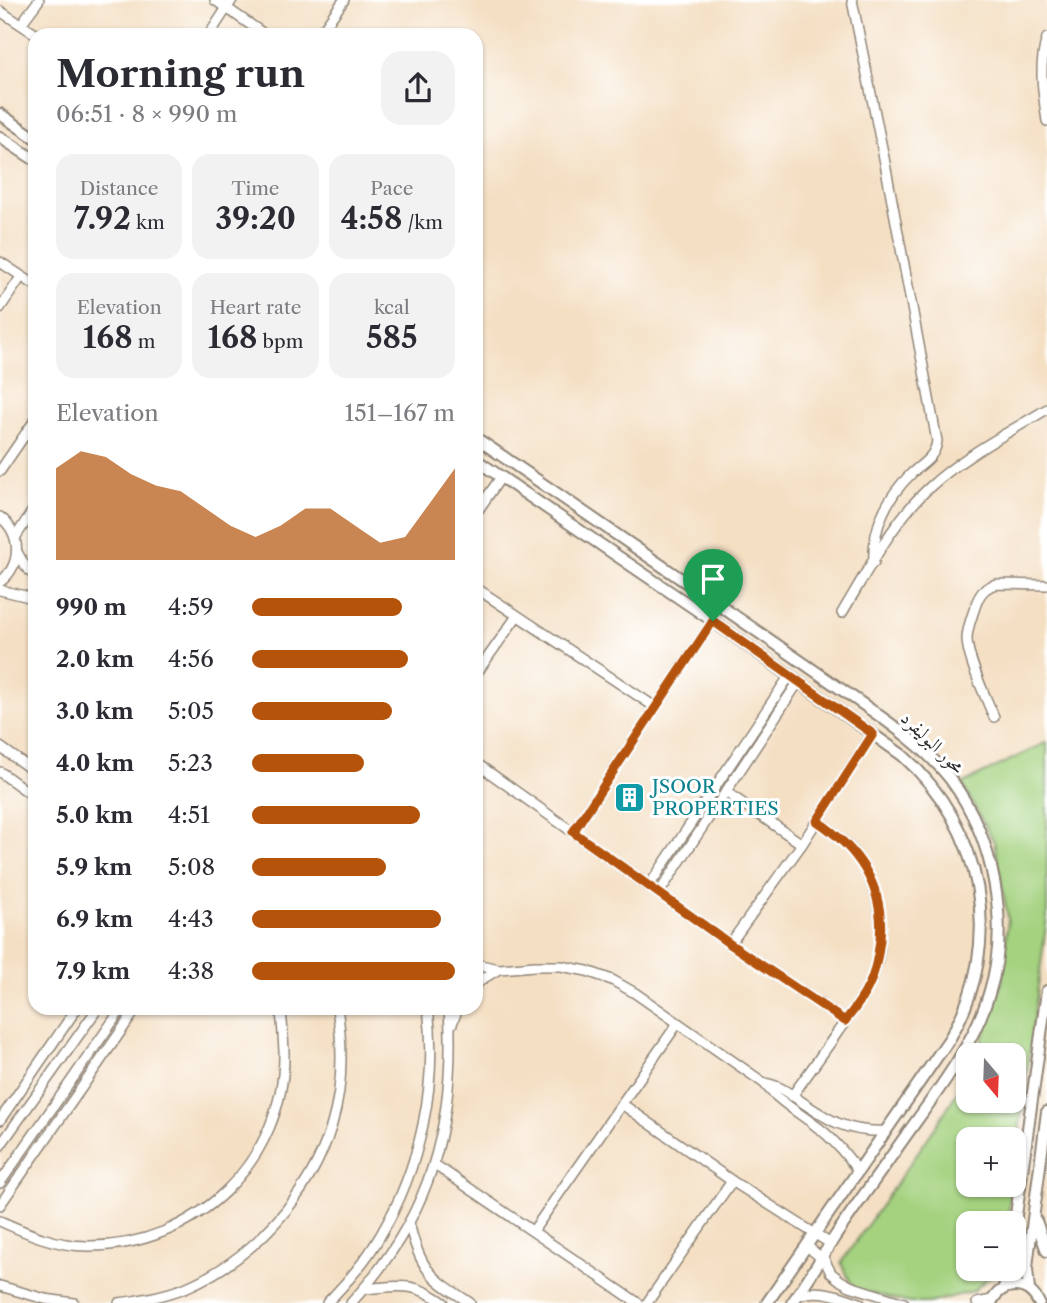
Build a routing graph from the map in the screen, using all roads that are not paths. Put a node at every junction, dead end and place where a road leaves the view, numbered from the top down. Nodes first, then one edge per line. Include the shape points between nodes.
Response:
1 (39, 0) edge
2 (215, 0) edge
3 (344, 0) edge
4 (852, 0) edge
5 (229, 4) edge
6 (0, 10) edge
7 (21, 24) junction
8 (214, 28) edge
9 (256, 28) edge
10 (325, 28) edge
11 (28, 29) edge
12 (1047, 38) edge
13 (0, 114) edge
14 (1047, 121) edge
15 (28, 133) edge
16 (0, 137) edge
17 (28, 155) edge
18 (0, 262) edge
19 (21, 277) junction
20 (28, 281) edge
21 (0, 307) edge
22 (1047, 409) edge
23 (28, 429) edge
24 (483, 443) edge
25 (483, 465) edge
26 (0, 471) edge
27 (501, 477) junction
28 (483, 503) edge
29 (0, 517) edge
30 (28, 518) edge
31 (15, 538) junction
32 (17, 552) junction
33 (874, 562) junction
34 (28, 569) edge
35 (0, 582) edge
36 (1047, 585) edge
37 (0, 590) edge
38 (483, 594) edge
39 (28, 597) edge
40 (842, 613) dead end
41 (517, 616) junction
42 (713, 621) junction
43 (483, 664) edge
44 (795, 678) junction
45 (655, 707) junction
46 (994, 717) dead end
47 (873, 734) junction
48 (0, 747) edge
49 (28, 767) edge
50 (483, 768) edge
51 (0, 772) edge
52 (28, 792) edge
53 (726, 792) junction
54 (817, 821) junction
55 (573, 832) junction
56 (802, 844) junction
57 (649, 886) junction
58 (659, 892) junction
59 (730, 944) junction
60 (483, 966) edge
61 (499, 969) junction
62 (483, 979) edge
63 (1047, 991) edge
64 (72, 1015) edge
65 (93, 1015) edge
66 (117, 1015) edge
67 (132, 1015) edge
68 (281, 1015) edge
69 (338, 1015) edge
70 (429, 1015) edge
71 (449, 1015) edge
72 (455, 1015) edge
73 (845, 1021) junction
74 (678, 1023) junction
75 (450, 1028) junction
76 (764, 1083) junction
77 (792, 1096) junction
78 (622, 1104) junction
79 (1047, 1112) edge
80 (0, 1120) edge
81 (886, 1131) junction
82 (0, 1146) edge
83 (435, 1165) junction
84 (858, 1171) junction
85 (732, 1181) junction
86 (0, 1183) edge
87 (0, 1205) edge
88 (1017, 1211) edge
89 (1034, 1216) junction
90 (0, 1221) edge
91 (410, 1223) junction
92 (533, 1231) junction
93 (815, 1233) junction
94 (831, 1244) junction
95 (807, 1246) junction
96 (1047, 1251) edge
97 (822, 1258) junction
98 (1006, 1281) edge
99 (0, 1286) edge
100 (853, 1287) junction
101 (364, 1289) junction
102 (1004, 1289) junction
103 (1038, 1298) edge
104 (849, 1299) junction
105 (794, 1300) edge
106 (991, 1301) edge
107 (74, 1303) edge
108 (119, 1303) edge
109 (327, 1303) edge
110 (351, 1303) edge
111 (444, 1303) edge
112 (470, 1303) edge
113 (638, 1303) edge
114 (647, 1303) edge
115 (767, 1303) edge
116 (860, 1303) edge
117 (904, 1303) edge
118 (977, 1303) edge

1 - 7 street
2 - 5 street
3 - 10 street
4 - 33 street via 937,441 931,457 908,477 884,511 875,536
5 - 8 street
5 - 9 street
6 - 7 street
7 - 11 street
12 - 14 street via 1041,64
13 - 15 street
16 - 17 street
18 - 19 street
19 - 20 street
19 - 21 street
22 - 33 street via 931,486 901,520
23 - 26 street
24 - 94 street, محور البوليفرد via 904,735 949,778 981,834 997,901 999,933 990,993 953,1066
25 - 27 street, محور البوليفرد
27 - 28 street
27 - 42 street, محور البوليفرد
29 - 31 street
30 - 31 street
31 - 32 street
32 - 34 street
32 - 35 street via 11,570
33 - 40 street
36 - 46 street via 996,584 978,597 967,644
37 - 39 street
38 - 41 street
41 - 43 street
41 - 45 street
42 - 44 street, محور البوليفرد
42 - 45 street
44 - 47 street, محور البوليفرد
44 - 53 street
44 - 57 street
45 - 55 street
47 - 54 street
47 - 81 street, محور البوليفرد via 924,776 951,813 973,869 981,926 977,969 964,1012
48 - 49 street
50 - 55 street
51 - 52 street
53 - 56 street
53 - 58 street
54 - 56 street
54 - 73 street via 851,849 874,887 880,908 881,940 875,971
55 - 57 street
56 - 59 street
57 - 58 street
58 - 59 street
59 - 73 street
60 - 61 street
61 - 62 street
61 - 74 street via 561,966 587,971 635,993
63 - 88 street
64 - 80 street
65 - 82 street
66 - 86 street
67 - 87 street
68 - 90 street via 284,1066 273,1118 248,1164 227,1191 202,1212 173,1229 113,1246 55,1242
69 - 108 street via 341,1055 332,1124 320,1156 293,1201 256,1242 210,1275 158,1297
70 - 109 street via 428,1091 406,1184 369,1252
71 - 75 street
72 - 75 street
73 - 77 street
74 - 76 street
74 - 78 street
75 - 83 street via 451,1068
76 - 77 street
76 - 84 street via 826,1133
77 - 81 street via 838,1125
78 - 85 street
78 - 92 street
79 - 89 street
81 - 84 street, محور البوليفرد
83 - 91 street
83 - 92 street
84 - 93 street, محور البوليفرد
85 - 93 street
85 - 114 street
89 - 96 street
89 - 103 street via 1027,1269
91 - 101 street
91 - 112 street via 417,1252 430,1274
92 - 113 street
93 - 94 street
93 - 95 street, محور البوليفرد
94 - 97 street, محور البوليفرد
95 - 97 street
95 - 115 street, محور البوليفرد
97 - 100 street via 835,1277
97 - 105 street, محور البوليفرد
98 - 102 street
99 - 107 street
100 - 104 street
100 - 117 street
101 - 110 street
101 - 111 street via 415,1287
102 - 103 street via 1021,1287
102 - 106 street
104 - 105 street via 805,1293
104 - 116 street
106 - 118 street

